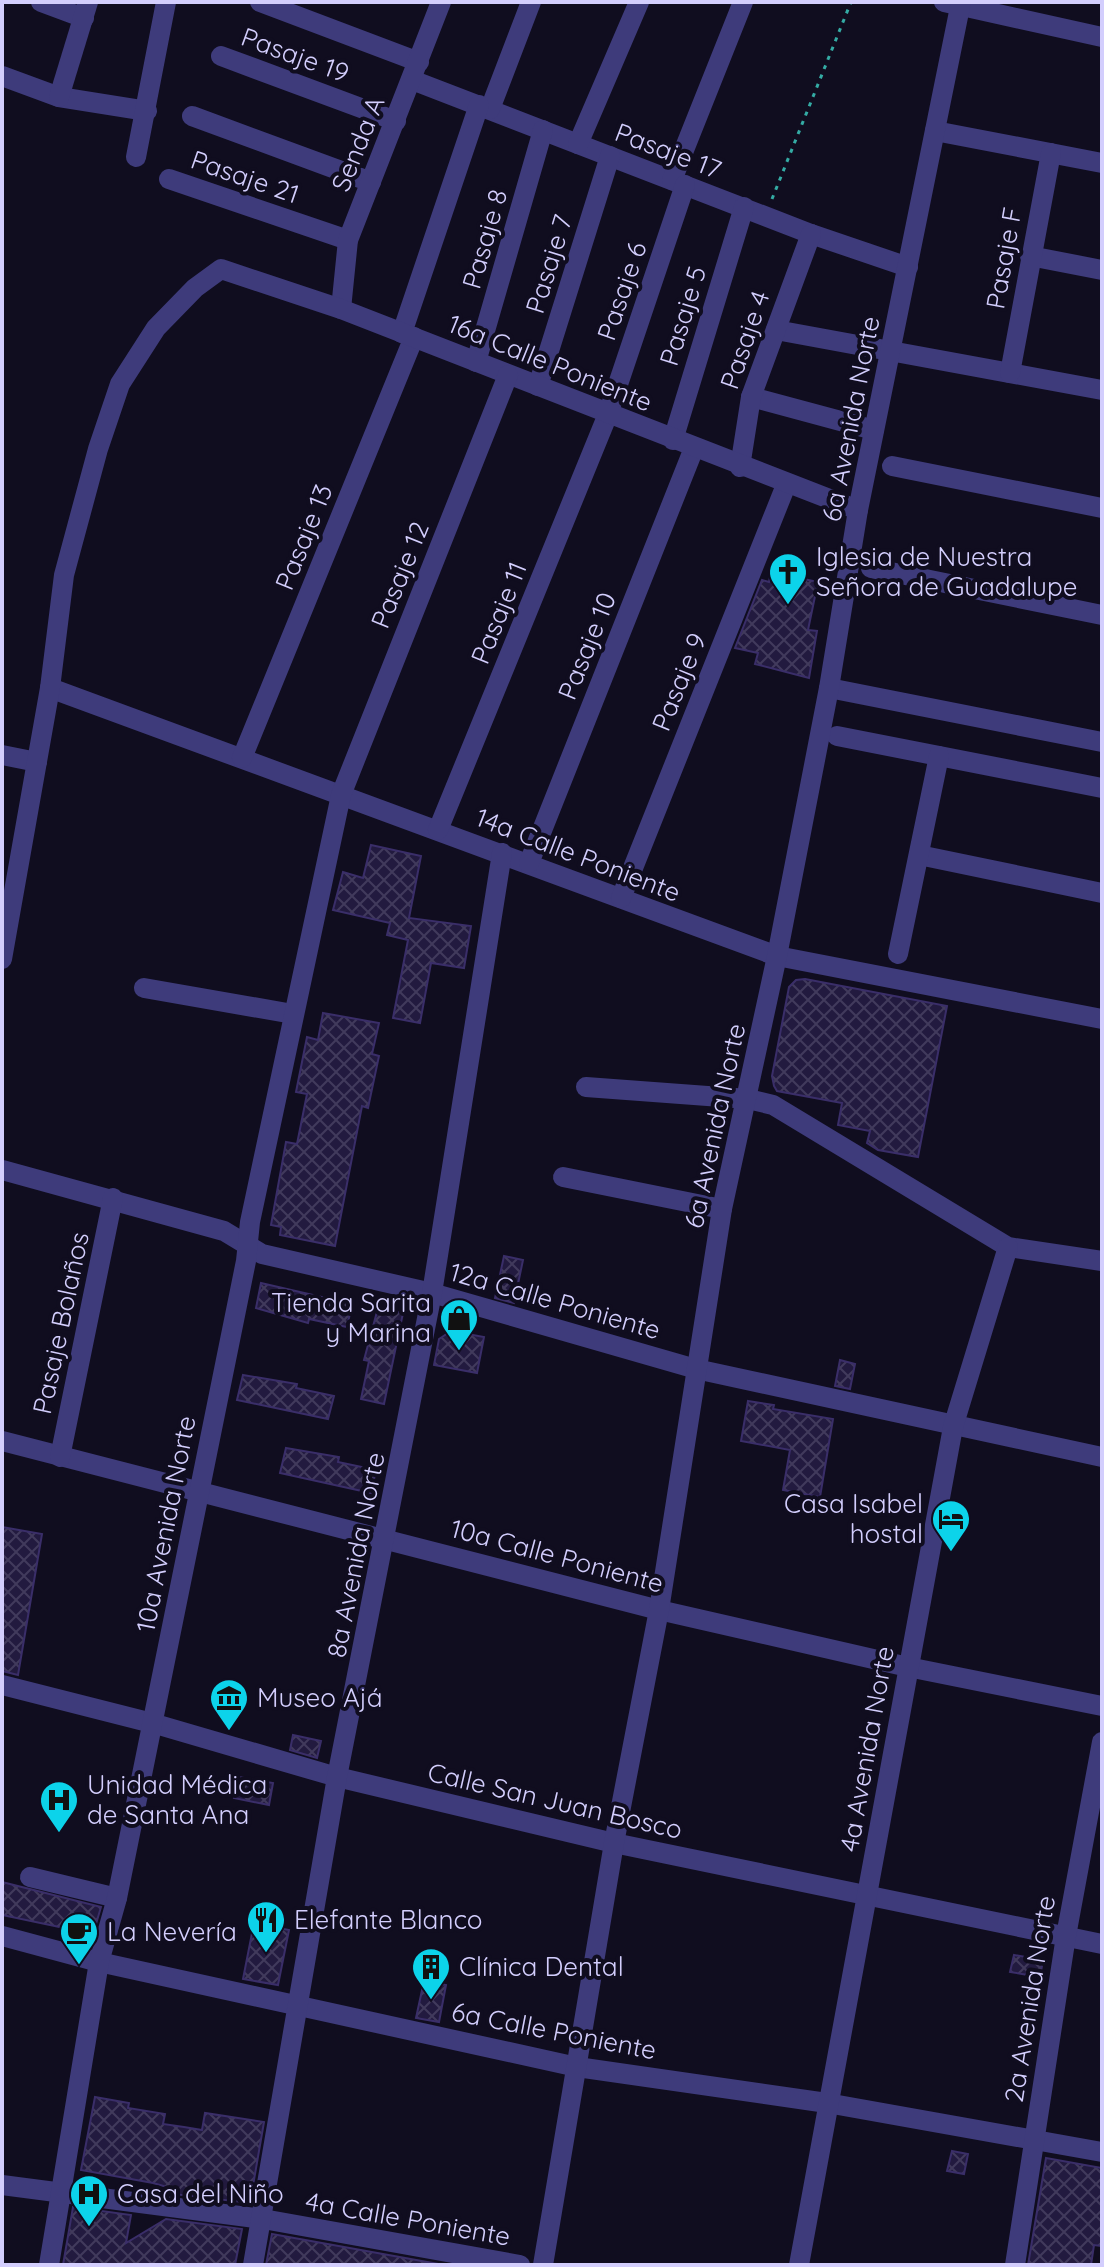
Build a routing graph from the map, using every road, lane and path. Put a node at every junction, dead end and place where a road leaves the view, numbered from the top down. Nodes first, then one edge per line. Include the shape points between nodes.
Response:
1 (41, 2) edge
2 (166, 2) edge
3 (260, 2) edge
4 (441, 2) edge
5 (531, 2) edge
6 (639, 2) edge
7 (743, 2) edge
8 (851, 2) edge
9 (955, 4) edge
10 (86, 10) edge
11 (1102, 37) edge
12 (221, 56) dead end
13 (416, 71) junction
14 (2, 76) edge
15 (59, 97) junction
16 (484, 107) junction
17 (147, 111) junction
18 (192, 116) dead end
19 (396, 121) junction
20 (543, 130) junction
21 (935, 131) junction
22 (578, 144) junction
23 (1051, 153) junction
24 (610, 156) junction
25 (136, 157) dead end
26 (1102, 163) edge
27 (169, 179) dead end
28 (371, 182) junction
29 (679, 182) junction
30 (744, 207) junction
31 (765, 216) junction
32 (811, 234) junction
33 (348, 240) junction
34 (1030, 256) junction
35 (908, 267) junction
36 (1102, 270) edge
37 (341, 309) junction
38 (776, 330) junction
39 (408, 335) junction
40 (890, 352) junction
41 (476, 362) junction
42 (1010, 373) junction
43 (508, 375) junction
44 (538, 386) junction
45 (1102, 390) edge
46 (751, 397) junction
47 (608, 414) junction
48 (874, 430) junction
49 (673, 440) junction
50 (694, 448) junction
51 (892, 466) dead end
52 (740, 467) junction
53 (786, 485) junction
54 (1102, 508) edge
55 (858, 510) junction
56 (871, 568) dead end
57 (1102, 615) edge
58 (50, 688) junction
59 (829, 688) junction
60 (837, 736) dead end
61 (1102, 742) edge
62 (2, 755) edge
63 (939, 756) junction
64 (242, 758) junction
65 (37, 762) junction
66 (1102, 788) edge
67 (341, 795) junction
68 (438, 830) junction
69 (502, 853) junction
70 (919, 855) junction
71 (529, 863) junction
72 (1102, 893) edge
73 (621, 898) junction
74 (898, 954) dead end
75 (777, 956) junction
76 (2, 959) edge
77 (144, 988) dead end
78 (293, 1014) junction
79 (1102, 1019) edge
80 (586, 1087) dead end
81 (748, 1099) junction
82 (2, 1170) edge
83 (563, 1177) dead end
84 (113, 1198) junction
85 (722, 1209) junction
86 (249, 1247) junction
87 (1008, 1247) junction
88 (1102, 1261) edge
89 (432, 1293) junction
90 (696, 1369) junction
91 (953, 1427) junction
92 (2, 1441) edge
93 (60, 1457) junction
94 (1102, 1457) edge
95 (199, 1489) junction
96 (387, 1538) junction
97 (659, 1610) junction
98 (908, 1667) junction
99 (2, 1685) edge
100 (1102, 1706) edge
101 (152, 1723) junction
102 (1102, 1742) edge
103 (337, 1777) junction
104 (614, 1843) junction
105 (30, 1877) dead end
106 (867, 1897) junction
107 (117, 1898) junction
108 (2, 1936) edge
109 (1066, 1936) junction
110 (1102, 1944) edge
111 (99, 1962) junction
112 (299, 2003) junction
113 (577, 2067) junction
114 (827, 2103) junction
115 (1034, 2141) junction
116 (1102, 2152) edge
117 (2, 2185) edge
118 (60, 2195) junction
119 (263, 2219) junction
120 (49, 2265) edge
121 (253, 2265) edge
122 (520, 2265) edge
123 (543, 2265) edge
124 (799, 2265) edge
125 (1015, 2265) edge

1 - 10 street
2 - 17 street
3 - 13 street, Pasaje 17
4 - 13 street, Senda A
5 - 16 street
6 - 22 street
7 - 29 street
8 - 31 path
9 - 11 street
9 - 21 street, 6a Avenida Norte
10 - 15 street
12 - 19 street, Pasaje 19
13 - 16 street, Pasaje 17
13 - 19 street, Senda A
14 - 15 street
15 - 17 street
16 - 20 street, Pasaje 17
16 - 39 street
17 - 25 street
18 - 28 street
19 - 28 street, Senda A
20 - 22 street, Pasaje 17
20 - 41 street, Pasaje 8
21 - 23 street
21 - 35 street, 6a Avenida Norte
22 - 24 street, Pasaje 17
23 - 26 street
23 - 34 street, Pasaje F
24 - 29 street, Pasaje 17
24 - 44 street, Pasaje 7
27 - 33 street, Pasaje 21
28 - 33 street, Senda A
29 - 30 street, Pasaje 17
29 - 47 street, Pasaje 6
30 - 31 street, Pasaje 17
30 - 49 street, Pasaje 5
31 - 32 street, Pasaje 17
32 - 35 street, Pasaje 17
32 - 38 street, Pasaje 4
33 - 37 street, Senda A
34 - 36 street
34 - 42 street, Pasaje F
35 - 40 street, 6a Avenida Norte
37 - 39 street, 16a Calle Poniente
37 - 58 street, 16a Calle Poniente via 221,269 156,328 120,384 64,575
38 - 40 street
38 - 46 street, Pasaje 4
39 - 41 street, 16a Calle Poniente
39 - 64 street, Pasaje 13
40 - 42 street
40 - 48 street, 6a Avenida Norte
41 - 43 street, 16a Calle Poniente
42 - 45 street
43 - 44 street, 16a Calle Poniente
43 - 67 street, Pasaje 12
44 - 47 street, 16a Calle Poniente
46 - 48 street
46 - 52 street, Pasaje 4
47 - 49 street, 16a Calle Poniente
47 - 68 street, Pasaje 11
48 - 55 street, 6a Avenida Norte
49 - 50 street, 16a Calle Poniente
50 - 52 street, 16a Calle Poniente
50 - 71 street, Pasaje 10
51 - 54 street
52 - 53 street, 16a Calle Poniente
53 - 55 street, 16a Calle Poniente
53 - 73 street, Pasaje 9
55 - 59 street, 6a Avenida Norte
56 - 57 street
58 - 64 street, 14a Calle Poniente
58 - 65 street
59 - 61 street
59 - 75 street, 6a Avenida Norte
60 - 63 street
62 - 65 street
63 - 66 street
63 - 70 street
64 - 67 street, 14a Calle Poniente
65 - 76 street
67 - 68 street, 14a Calle Poniente
67 - 78 street, 10a Avenida Norte
68 - 69 street, 14a Calle Poniente
69 - 71 street, 14a Calle Poniente
69 - 89 street, 8a Avenida Norte
70 - 72 street
70 - 74 street
71 - 73 street, 14a Calle Poniente
73 - 75 street, 14a Calle Poniente
75 - 79 street, 14a Calle Poniente
75 - 81 street, 6a Avenida Norte
77 - 78 street
78 - 86 street, 10a Avenida Norte
80 - 81 street
81 - 85 street, 6a Avenida Norte
81 - 87 street via 789,1112
82 - 84 street, 12a Calle Poniente
83 - 85 street
84 - 86 street, 12a Calle Poniente via 224,1231
84 - 93 street, Pasaje Bolaños
85 - 90 street, 6a Avenida Norte
86 - 89 street, 12a Calle Poniente
86 - 95 street, 10a Avenida Norte
87 - 88 street
87 - 91 street, 4a Avenida Norte
89 - 90 street, 12a Calle Poniente
89 - 96 street, 8a Avenida Norte
90 - 91 street, 12a Calle Poniente
90 - 97 street, 6a Avenida Norte
91 - 94 street, 12a Calle Poniente
91 - 98 street, 4a Avenida Norte
92 - 93 street, 10a Calle Poniente
93 - 95 street, 10a Calle Poniente
95 - 96 street, 10a Calle Poniente
95 - 101 street, 10a Avenida Norte
96 - 97 street, 10a Calle Poniente
96 - 103 street, 8a Avenida Norte
97 - 98 street, 10a Calle Poniente
97 - 104 street, 6a Avenida Norte
98 - 100 street, 10a Calle Poniente
98 - 106 street, 4a Avenida Norte
99 - 101 street, Calle San Juan Bosco
101 - 103 street, Calle San Juan Bosco
101 - 107 street, 10a Avenida Norte
102 - 109 street, 2a Avenida Norte
103 - 104 street, Calle San Juan Bosco
103 - 112 street, 8a Avenida Norte
104 - 106 street, Calle San Juan Bosco
104 - 113 street, 6a Avenida Norte
105 - 107 street
106 - 109 street, Calle San Juan Bosco
106 - 114 street, 4a Avenida Norte
107 - 111 street, 10a Avenida Norte
108 - 111 street, 6a Calle Poniente
109 - 110 street, Calle San Juan Bosco
109 - 115 street, 2a Avenida Norte
111 - 112 street, 6a Calle Poniente
111 - 118 street, 10a Avenida Norte
112 - 113 street, 6a Calle Poniente
112 - 119 street, 8a Avenida Norte
113 - 114 street, 6a Calle Poniente
113 - 123 street, 6a Avenida Norte
114 - 115 street, 6a Calle Poniente
114 - 124 street, 4a Avenida Norte
115 - 116 street, 6a Calle Poniente
115 - 125 street, 2a Avenida Norte
117 - 118 street, 4a Calle Poniente
118 - 119 street, 4a Calle Poniente
118 - 120 street, 10a Avenida Norte
119 - 121 street, 8a Avenida Norte
119 - 122 street, 4a Calle Poniente

